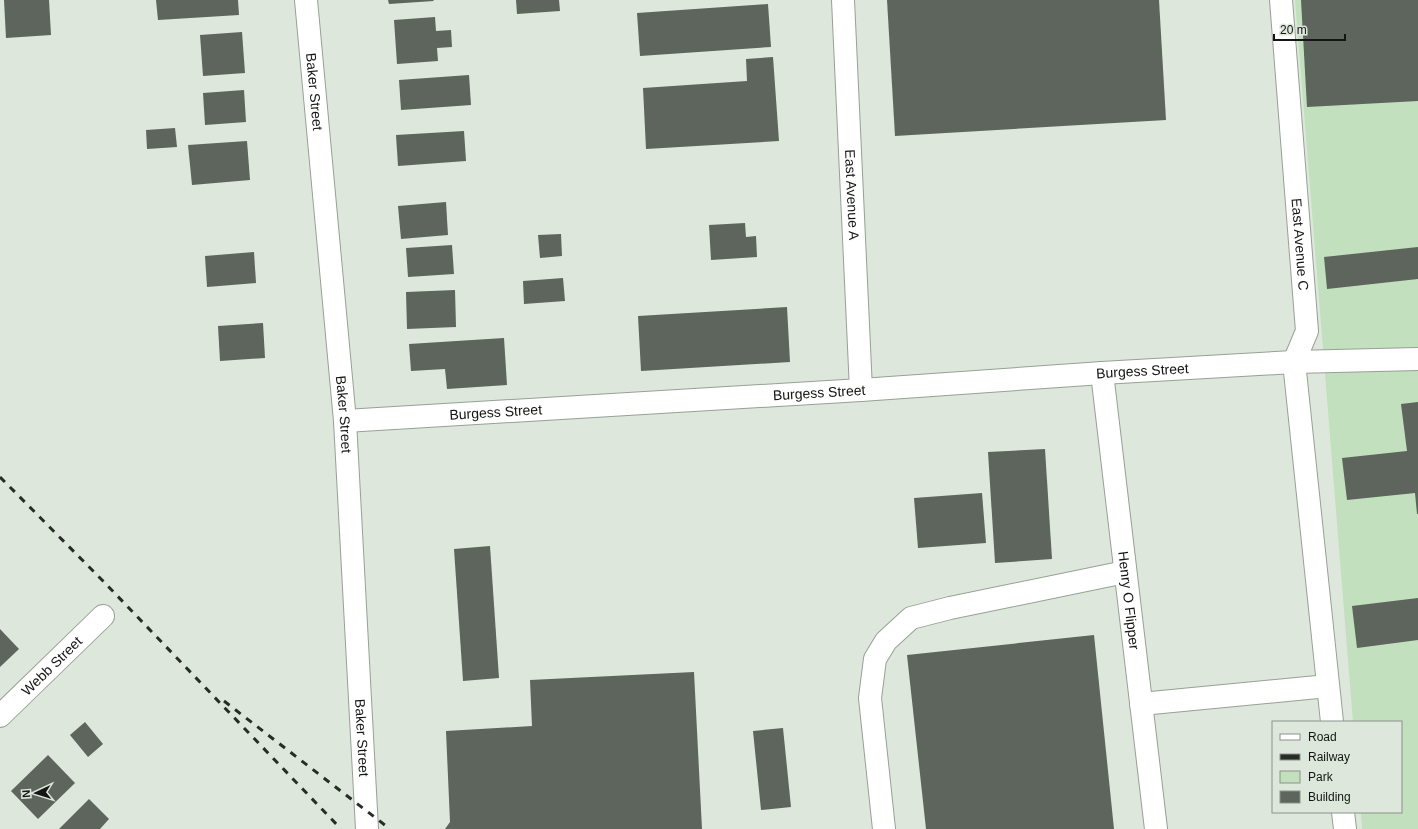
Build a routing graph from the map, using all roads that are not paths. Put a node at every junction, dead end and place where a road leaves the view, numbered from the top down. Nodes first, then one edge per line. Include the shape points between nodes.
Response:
1 (306, 0) edge
2 (843, 0) edge
3 (1281, 0) edge
4 (1418, 359) edge
5 (1294, 362) junction
6 (1102, 373) junction
7 (860, 390) junction
8 (345, 421) junction
9 (1125, 572) junction
10 (103, 616) dead end
11 (1328, 686) junction
12 (1141, 704) junction
13 (0, 716) edge
14 (1332, 721) edge
15 (1343, 813) edge
16 (367, 829) edge
17 (884, 829) edge
18 (1156, 829) edge
19 (1345, 829) edge

1 - 8 street, Baker Street
2 - 7 street, East Avenue A
3 - 5 street, East Avenue C via 1307,331
4 - 5 street
5 - 6 street, Burgess Street
5 - 11 street
6 - 7 street, Burgess Street
6 - 9 street, Henry O Flipper
7 - 8 street, Burgess Street
8 - 16 street, Baker Street
9 - 12 street, Henry O Flipper
9 - 17 street via 911,618 886,640 875,659 870,698
10 - 13 street, Webb Street
11 - 12 street
11 - 14 street
12 - 18 street, Henry O Flipper
15 - 19 street

